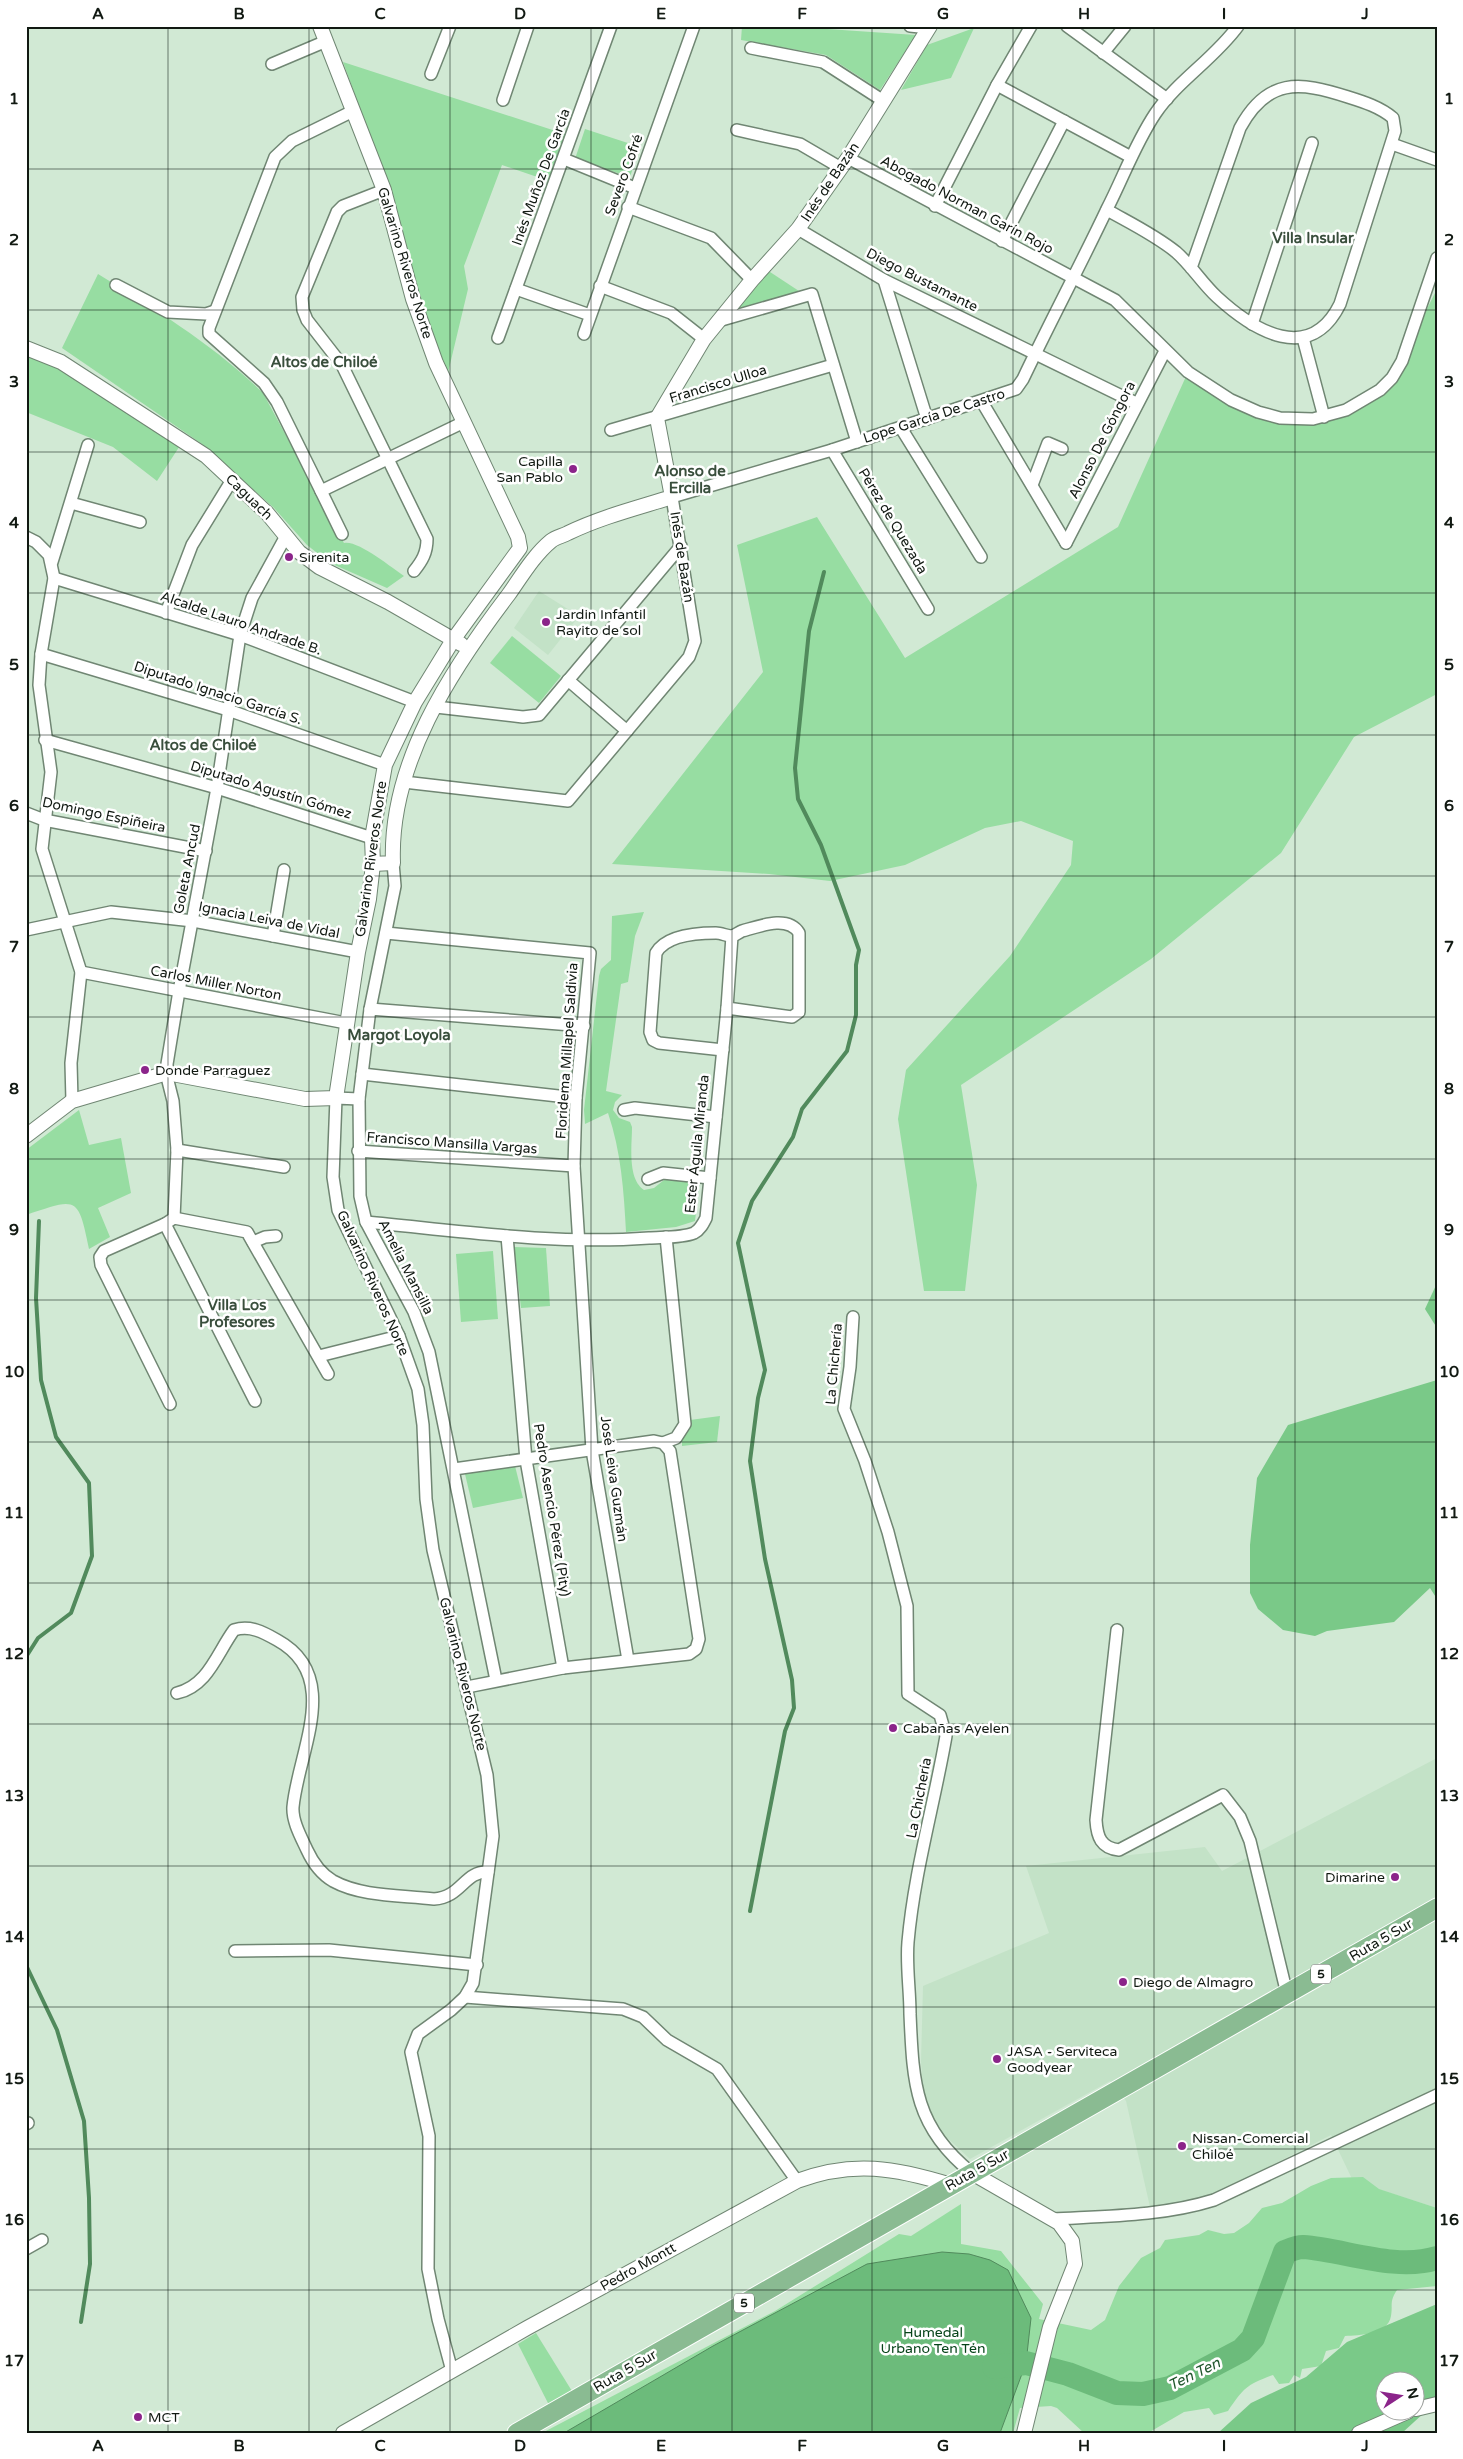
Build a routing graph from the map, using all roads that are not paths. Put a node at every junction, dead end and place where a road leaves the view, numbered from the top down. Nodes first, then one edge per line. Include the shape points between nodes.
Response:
1 (320, 26) edge
2 (450, 26) edge
3 (528, 26) edge
4 (610, 26) edge
5 (694, 26) edge
6 (910, 26) edge
7 (1031, 26) edge
8 (1067, 26) edge
9 (1125, 26) edge
10 (1238, 26) edge
11 (927, 31) edge
12 (324, 42) junction
13 (751, 48) dead end
14 (1103, 53) junction
15 (272, 64) dead end
16 (432, 74) dead end
17 (997, 85) junction
18 (1167, 98) junction
19 (503, 100) dead end
20 (882, 100) junction
21 (353, 111) junction
22 (1064, 121) junction
23 (737, 130) dead end
24 (1312, 143) dead end
25 (1392, 144) junction
26 (1131, 157) junction
27 (564, 159) junction
28 (1437, 160) edge
29 (844, 163) junction
30 (636, 188) junction
31 (384, 190) junction
32 (935, 206) junction
33 (628, 207) junction
34 (1107, 210) junction
35 (798, 229) junction
36 (1002, 241) junction
37 (1437, 258) edge
38 (1191, 268) junction
39 (1072, 278) junction
40 (752, 280) junction
41 (884, 280) junction
42 (116, 285) dead end
43 (600, 286) junction
44 (516, 289) junction
45 (215, 311) junction
46 (590, 315) junction
47 (718, 321) junction
48 (1252, 324) junction
49 (584, 334) dead end
50 (498, 338) dead end
51 (1303, 338) junction
52 (704, 339) junction
53 (26, 348) edge
54 (1165, 351) junction
55 (1035, 354) junction
56 (833, 365) junction
57 (982, 402) junction
58 (1136, 403) junction
59 (1324, 417) junction
60 (657, 418) junction
61 (926, 419) junction
62 (464, 422) junction
63 (901, 428) junction
64 (611, 430) dead end
65 (857, 442) junction
66 (88, 445) dead end
67 (1062, 449) dead end
68 (832, 450) junction
69 (388, 459) junction
70 (232, 480) junction
71 (1032, 486) junction
72 (320, 490) junction
73 (672, 497) junction
74 (71, 503) junction
75 (140, 522) dead end
76 (342, 534) dead end
77 (286, 536) junction
78 (26, 537) edge
79 (681, 546) junction
80 (981, 557) dead end
81 (52, 562) junction
82 (414, 571) dead end
83 (54, 578) junction
84 (928, 608) dead end
85 (166, 613) junction
86 (240, 635) junction
87 (453, 640) junction
88 (468, 648) junction
89 (41, 654) junction
90 (568, 680) junction
91 (415, 702) junction
92 (436, 707) junction
93 (228, 710) junction
94 (627, 731) junction
95 (45, 740) junction
96 (385, 765) junction
97 (404, 782) junction
98 (217, 788) junction
99 (26, 813) edge
100 (44, 820) junction
101 (372, 838) junction
102 (206, 851) junction
103 (393, 863) junction
104 (373, 864) junction
105 (284, 870) dead end
106 (64, 921) junction
107 (193, 921) junction
108 (26, 930) edge
109 (386, 933) junction
110 (273, 936) junction
111 (732, 936) junction
112 (358, 952) junction
113 (81, 972) junction
114 (179, 992) junction
115 (727, 1008) junction
116 (370, 1009) junction
117 (346, 1023) junction
118 (584, 1026) junction
119 (723, 1050) junction
120 (167, 1073) junction
121 (362, 1074) junction
122 (336, 1098) junction
123 (576, 1098) junction
124 (359, 1099) junction
125 (72, 1101) junction
126 (624, 1110) dead end
127 (716, 1117) junction
128 (26, 1136) edge
129 (177, 1150) junction
130 (358, 1151) junction
131 (574, 1166) junction
132 (284, 1167) dead end
133 (710, 1178) junction
134 (648, 1179) dead end
135 (170, 1221) junction
136 (366, 1222) junction
137 (276, 1236) dead end
138 (507, 1236) junction
139 (250, 1237) junction
140 (666, 1237) junction
141 (580, 1241) junction
142 (854, 1316) dead end
143 (399, 1336) junction
144 (319, 1356) junction
145 (328, 1374) dead end
146 (254, 1400) dead end
147 (170, 1404) dead end
148 (663, 1443) junction
149 (592, 1450) junction
150 (526, 1460) junction
151 (454, 1469) junction
152 (1117, 1630) dead end
153 (628, 1660) junction
154 (563, 1668) junction
155 (496, 1680) junction
156 (467, 1687) junction
157 (177, 1693) dead end
158 (488, 1872) junction
159 (1437, 1908) edge
160 (235, 1951) dead end
161 (477, 1965) junction
162 (1287, 1994) junction
163 (465, 1997) junction
164 (1437, 2095) edge
165 (972, 2173) junction
166 (797, 2181) junction
167 (951, 2185) junction
168 (1053, 2219) junction
169 (42, 2240) dead end
170 (26, 2249) edge
171 (452, 2371) junction
172 (1384, 2422) edge
173 (343, 2433) edge
174 (517, 2433) edge
175 (1024, 2433) edge
176 (1359, 2433) edge

1 - 12 street, Galvarino Riveros Norte
2 - 16 street
3 - 19 street
4 - 27 street, Inés Muñoz De García
5 - 30 street, Severo Cofré
6 - 11 street
7 - 17 street
8 - 14 street
9 - 14 street
10 - 18 street, Lope García De Castro
11 - 20 street, Inés de Bazán
12 - 15 street
12 - 21 street, Galvarino Riveros Norte
13 - 20 street via 823,62
14 - 18 street
17 - 22 street
17 - 32 street
18 - 26 street, Lope García De Castro
20 - 29 street, Inés de Bazán
21 - 31 street, Galvarino Riveros Norte
21 - 45 street via 292,141 275,156
22 - 26 street
22 - 36 street
23 - 29 street, Abogado Norman Garín Rojo via 800,144
24 - 48 street
25 - 28 street
25 - 38 street via 1393,118 1377,107 1312,87 1295,86 1261,98 1240,128
25 - 51 street via 1340,304 1326,325
26 - 34 street, Lope García De Castro
27 - 30 street
27 - 44 street, Inés Muñoz De García
29 - 32 street, Abogado Norman Garín Rojo
29 - 35 street, Inés de Bazán
30 - 33 street, Severo Cofré
31 - 62 street, Galvarino Riveros Norte via 413,299 436,364
31 - 69 street via 343,206 337,212 302,298 307,320 342,365
32 - 36 street, Abogado Norman Garín Rojo
33 - 40 street via 711,238
33 - 43 street, Severo Cofré
34 - 38 street via 1162,241
34 - 39 street, Lope García De Castro
35 - 40 street, Inés de Bazán
35 - 41 street, Diego Bustamante
36 - 39 street, Abogado Norman Garín Rojo
37 - 59 street, Abogado Norman Garín Rojo via 1402,361 1392,378 1364,402
38 - 48 street via 1216,296
39 - 54 street, Abogado Norman Garín Rojo via 1116,300
39 - 55 street, Lope García De Castro
40 - 47 street, Inés de Bazán
41 - 55 street, Diego Bustamante
41 - 61 street
42 - 45 street via 168,312 206,314
43 - 46 street, Severo Cofré
43 - 52 street via 671,313
44 - 46 street
44 - 50 street, Inés Muñoz De García
45 - 72 street via 209,334 264,384 277,402
46 - 49 street, Severo Cofré
47 - 52 street, Inés de Bazán
47 - 56 street via 812,294
48 - 51 street via 1290,339
51 - 59 street
52 - 60 street, Inés de Bazán
53 - 70 street, Caguach via 61,362 206,456
54 - 58 street, Alonso De Góngora
54 - 59 street, Abogado Norman Garín Rojo via 1188,372 1224,396 1258,412 1300,420
55 - 57 street, Lope García De Castro via 1016,389
55 - 58 street, Diego Bustamante
56 - 60 street, Francisco Ulloa
56 - 65 street
57 - 61 street, Lope García De Castro
57 - 71 street
58 - 71 street, Alonso De Góngora via 1066,543
60 - 64 street, Francisco Ulloa
60 - 73 street, Inés de Bazán
61 - 63 street, Lope García De Castro
62 - 69 street
62 - 87 street, Galvarino Riveros Norte via 520,548
63 - 65 street, Lope García De Castro
63 - 80 street
65 - 68 street, Lope García De Castro
66 - 74 street
67 - 71 street via 1048,443
68 - 73 street, Lope García De Castro
68 - 84 street, Pérez de Quezada
69 - 72 street
69 - 82 street via 427,539 423,560
70 - 77 street, Caguach
70 - 85 street via 192,545
72 - 76 street
73 - 79 street, Inés de Bazán
73 - 88 street, Lope García De Castro via 552,540
74 - 75 street
74 - 81 street
77 - 86 street, Goleta Ancud via 252,598
77 - 87 street, Caguach via 299,552 319,567
78 - 81 street via 45,549
79 - 90 street
79 - 94 street, Inés de Bazán via 695,641 689,657
81 - 83 street
83 - 85 street, Alcalde Lauro Andrade B.
83 - 89 street
85 - 86 street, Alcalde Lauro Andrade B.
86 - 91 street, Alcalde Lauro Andrade B.
86 - 93 street, Goleta Ancud
87 - 88 street, Caguach
87 - 91 street, Galvarino Riveros Norte
88 - 92 street, Lope García De Castro
89 - 93 street, Diputado Ignacio García S.
89 - 95 street via 39,685
90 - 92 street via 539,715 523,717
90 - 94 street
91 - 96 street, Galvarino Riveros Norte
92 - 97 street, Lope García De Castro
93 - 96 street, Diputado Ignacio García S.
93 - 98 street, Goleta Ancud
94 - 97 street, Inés de Bazán via 568,801
95 - 98 street, Diputado Agustín Gómez
95 - 100 street via 51,772
96 - 101 street, Galvarino Riveros Norte
97 - 103 street, Lope García De Castro via 394,822
98 - 101 street, Diputado Agustín Gómez
98 - 102 street, Goleta Ancud
99 - 100 street, Domingo Espiñeira
100 - 102 street, Domingo Espiñeira
100 - 106 street via 42,849
101 - 104 street, Galvarino Riveros Norte
102 - 107 street, Goleta Ancud
103 - 104 street
103 - 109 street, Amelia Mansilla via 395,886
104 - 112 street, Galvarino Riveros Norte
105 - 110 street
106 - 107 street, Ignacia Leiva de Vidal via 112,912
106 - 108 street, Ignacia Leiva de Vidal
106 - 113 street
107 - 110 street, Ignacia Leiva de Vidal
107 - 114 street, Goleta Ancud
109 - 116 street, Amelia Mansilla
109 - 118 street, Floridema Millapel Saldivia via 590,953
110 - 112 street, Ignacia Leiva de Vidal
111 - 115 street, Ester Águila Miranda
111 - 115 street via 783,923 794,926 799,933 799,1012 792,1017
111 - 119 street via 706,934 668,940 656,953 650,1032 653,1040 659,1044
112 - 117 street, Galvarino Riveros Norte
113 - 114 street, Carlos Miller Norton
113 - 125 street via 70,1063
114 - 117 street, Carlos Miller Norton
114 - 120 street, Goleta Ancud
115 - 119 street, Ester Águila Miranda
116 - 118 street
116 - 121 street, Amelia Mansilla
117 - 122 street, Galvarino Riveros Norte
118 - 123 street, Floridema Millapel Saldivia
119 - 127 street, Ester Águila Miranda
120 - 122 street via 305,1099
120 - 125 street
120 - 129 street, Goleta Ancud
121 - 123 street
121 - 124 street, Amelia Mansilla
122 - 124 street
122 - 143 street, Galvarino Riveros Norte via 333,1177 338,1210
123 - 131 street, Floridema Millapel Saldivia
124 - 130 street, Amelia Mansilla
125 - 128 street
126 - 127 street via 635,1108
127 - 133 street, Ester Águila Miranda
129 - 132 street
129 - 135 street, Goleta Ancud
130 - 131 street, Francisco Mansilla Vargas
130 - 136 street, Amelia Mansilla via 360,1196
131 - 141 street, Floridema Millapel Saldivia
133 - 134 street via 663,1173
133 - 140 street, Ester Águila Miranda via 706,1218 702,1225 693,1234
135 - 139 street
135 - 146 street
135 - 147 street via 104,1251 100,1257 101,1265
136 - 138 street, Ester Águila Miranda
136 - 151 street, Amelia Mansilla via 414,1312 429,1352
137 - 139 street
138 - 141 street, Ester Águila Miranda
138 - 150 street, Pedro Asencio Pérez (Pity)
139 - 144 street
140 - 141 street, Ester Águila Miranda
140 - 148 street via 685,1424 676,1438
141 - 149 street, José Leiva Guzmán
142 - 165 street, La Chichería via 844,1409 882,1514 907,1606 908,1694 940,1715 946,1736 914,1894 908,1944 913,2074 919,2102 933,2130
143 - 144 street
143 - 156 street, Galvarino Riveros Norte via 418,1389 433,1550
144 - 145 street
148 - 149 street via 654,1441
148 - 153 street via 670,1451 699,1640 696,1649 689,1654
149 - 150 street
149 - 153 street, José Leiva Guzmán
150 - 151 street
150 - 154 street, Pedro Asencio Pérez (Pity)
151 - 155 street, Amelia Mansilla
152 - 162 street via 1096,1820 1098,1838 1108,1848 1119,1850 1224,1795 1240,1817 1250,1842
153 - 154 street
154 - 155 street
155 - 156 street
156 - 158 street, Galvarino Riveros Norte via 487,1775 493,1836
157 - 158 street via 202,1680 234,1630 252,1628 281,1642 303,1661 310,1680 313,1706 293,1808 302,1840 322,1874 350,1888 434,1899 456,1892 476,1873
158 - 161 street, Galvarino Riveros Norte
159 - 162 highway, Ruta 5 Sur / 5
160 - 161 street via 329,1950
161 - 163 street, Galvarino Riveros Norte via 473,1984
162 - 165 highway, Ruta 5 Sur / 5
163 - 166 street via 624,2009 644,2017 667,2040 716,2069
163 - 171 street, Galvarino Riveros Norte via 418,2034 411,2052 429,2136 428,2269
164 - 168 street via 1214,2200 1152,2212
165 - 167 highway, Ruta 5 Sur / 5
165 - 168 street
166 - 167 street, Pedro Montt via 828,2171 860,2167 894,2170
166 - 171 street, Pedro Montt
167 - 174 highway, Ruta 5 Sur / 5
168 - 175 street via 1069,2234 1074,2264 1050,2327
169 - 170 street
171 - 173 street, Pedro Montt
172 - 176 street

